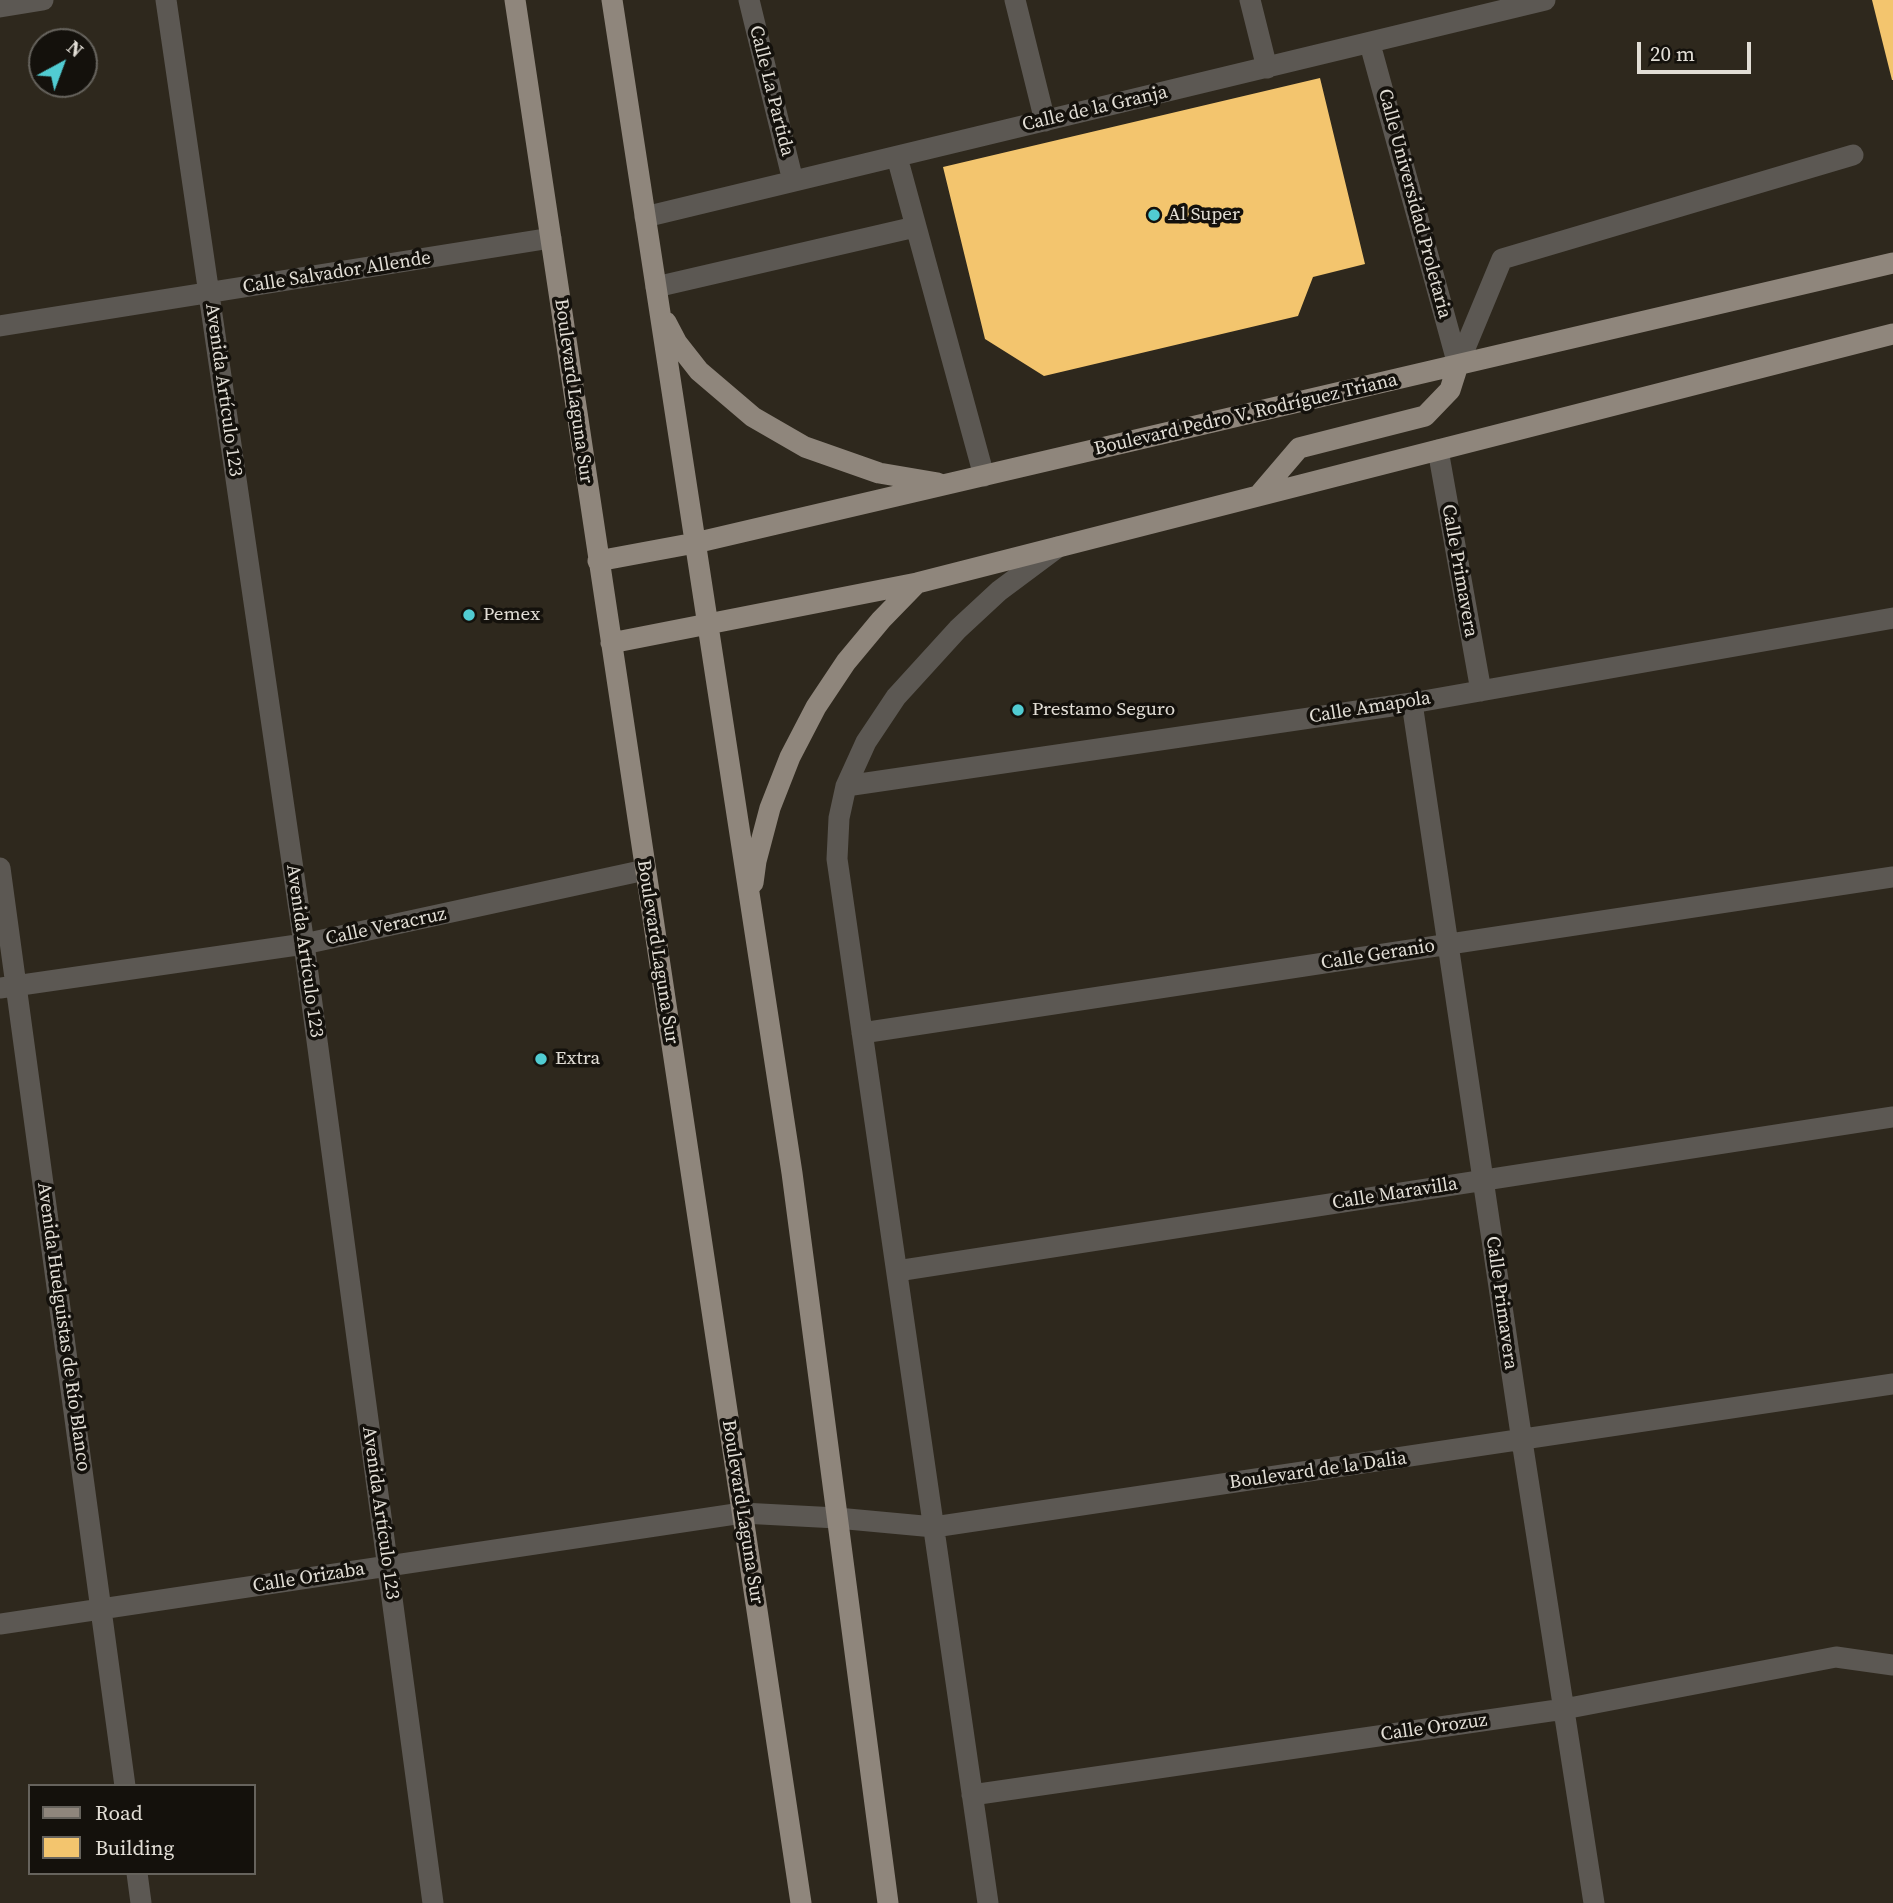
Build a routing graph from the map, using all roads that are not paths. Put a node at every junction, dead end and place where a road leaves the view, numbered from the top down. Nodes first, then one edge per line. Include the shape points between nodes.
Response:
1 (43, 0) edge
2 (166, 0) edge
3 (515, 0) edge
4 (612, 0) edge
5 (750, 0) edge
6 (1015, 0) edge
7 (1251, 0) edge
8 (1545, 0) edge
9 (0, 7) edge
10 (1490, 7) edge
11 (1370, 44) junction
12 (1268, 68) junction
13 (1045, 121) junction
14 (1853, 155) dead end
15 (897, 157) junction
16 (793, 181) junction
17 (645, 217) junction
18 (915, 227) junction
19 (551, 238) junction
20 (1893, 263) edge
21 (209, 293) junction
22 (657, 297) junction
23 (0, 326) edge
24 (1893, 334) edge
25 (1458, 365) junction
26 (1438, 450) junction
27 (984, 476) junction
28 (947, 484) junction
29 (1258, 496) junction
30 (695, 543) junction
31 (1058, 547) junction
32 (598, 561) junction
33 (917, 583) junction
34 (1893, 618) edge
35 (707, 623) junction
36 (611, 643) junction
37 (1481, 691) junction
38 (1412, 702) junction
39 (846, 786) junction
40 (0, 869) edge
41 (645, 870) junction
42 (1893, 877) edge
43 (750, 902) junction
44 (304, 944) junction
45 (1448, 944) junction
46 (8, 987) edge
47 (862, 1033) junction
48 (1893, 1117) edge
49 (1483, 1181) junction
50 (897, 1271) junction
51 (1893, 1384) edge
52 (1522, 1441) junction
53 (742, 1513) junction
54 (837, 1518) junction
55 (933, 1527) junction
56 (387, 1566) junction
57 (101, 1609) junction
58 (0, 1625) edge
59 (1893, 1665) edge
60 (1564, 1709) junction
61 (125, 1784) edge
62 (972, 1795) junction
63 (137, 1875) edge
64 (141, 1903) edge
65 (433, 1903) edge
66 (801, 1903) edge
67 (888, 1903) edge
68 (988, 1903) edge
69 (1594, 1903) edge

1 - 9 street
2 - 21 street, Avenida Artículo 123
3 - 19 main road, Boulevard Laguna Sur
4 - 17 main road
5 - 16 street, Calle La Partida
6 - 13 street
7 - 12 street
8 - 10 street, Calle de la Granja
10 - 11 street, Calle de la Granja
11 - 12 street, Calle de la Granja
11 - 25 street, Calle Universidad Proletaria
12 - 13 street, Calle de la Granja
13 - 15 street, Calle de la Granja
14 - 25 street via 1502,259
15 - 16 street, Calle de la Granja
15 - 18 street
16 - 17 street, Calle de la Granja
17 - 22 main road
18 - 22 street
18 - 27 street
19 - 21 street, Calle Salvador Allende
19 - 32 main road, Boulevard Laguna Sur
20 - 25 main road, Boulevard Pedro V. Rodríguez Triana
21 - 23 street, Calle Salvador Allende
21 - 44 street, Avenida Artículo 123
22 - 28 main road via 677,343 699,371 753,417 805,447 879,473
22 - 30 main road
24 - 26 main road
25 - 27 main road, Boulevard Pedro V. Rodríguez Triana
25 - 29 main road via 1450,390 1425,416 1298,448
26 - 29 main road
26 - 37 street, Calle Primavera
27 - 28 main road, Boulevard Pedro V. Rodríguez Triana
28 - 30 main road, Boulevard Pedro V. Rodríguez Triana
29 - 31 main road
30 - 32 main road, Boulevard Pedro V. Rodríguez Triana
30 - 35 main road
31 - 33 main road
31 - 39 street via 999,591 896,697 866,742
32 - 36 main road, Boulevard Laguna Sur
33 - 35 main road
33 - 43 main road via 846,662 809,720 770,808
34 - 37 street, Calle Amapola
35 - 36 main road
35 - 43 main road
36 - 41 main road, Boulevard Laguna Sur
37 - 38 street, Calle Amapola
38 - 39 street, Calle Amapola
38 - 45 street, Calle Primavera
39 - 47 street via 838,818 837,859
40 - 46 street, Avenida Huelguistas de Río Blanco
41 - 44 street, Calle Veracruz
41 - 53 main road, Boulevard Laguna Sur
42 - 45 street, Calle Geranio
43 - 54 main road via 792,1173
44 - 46 street, Calle Veracruz
44 - 56 street, Avenida Artículo 123
45 - 47 street, Calle Geranio
45 - 49 street, Calle Primavera
46 - 57 street, Avenida Huelguistas de Río Blanco
47 - 50 street
48 - 49 street, Calle Maravilla
49 - 50 street, Calle Maravilla
49 - 52 street, Calle Primavera
50 - 55 street
51 - 52 street, Boulevard de la Dalia
52 - 55 street, Boulevard de la Dalia
52 - 60 street, Calle Primavera
53 - 54 street, Boulevard de la Dalia
53 - 56 street, Calle Orizaba
53 - 66 main road, Boulevard Laguna Sur
54 - 55 street, Boulevard de la Dalia
54 - 67 main road
55 - 62 street
56 - 57 street, Calle Orizaba
56 - 65 street, Avenida Artículo 123
57 - 58 street, Calle Orizaba
57 - 61 street, Avenida Huelguistas de Río Blanco
59 - 60 street, Calle Orozuz via 1836,1657
60 - 62 street, Calle Orozuz
60 - 69 street, Calle Primavera
62 - 68 street
63 - 64 street

